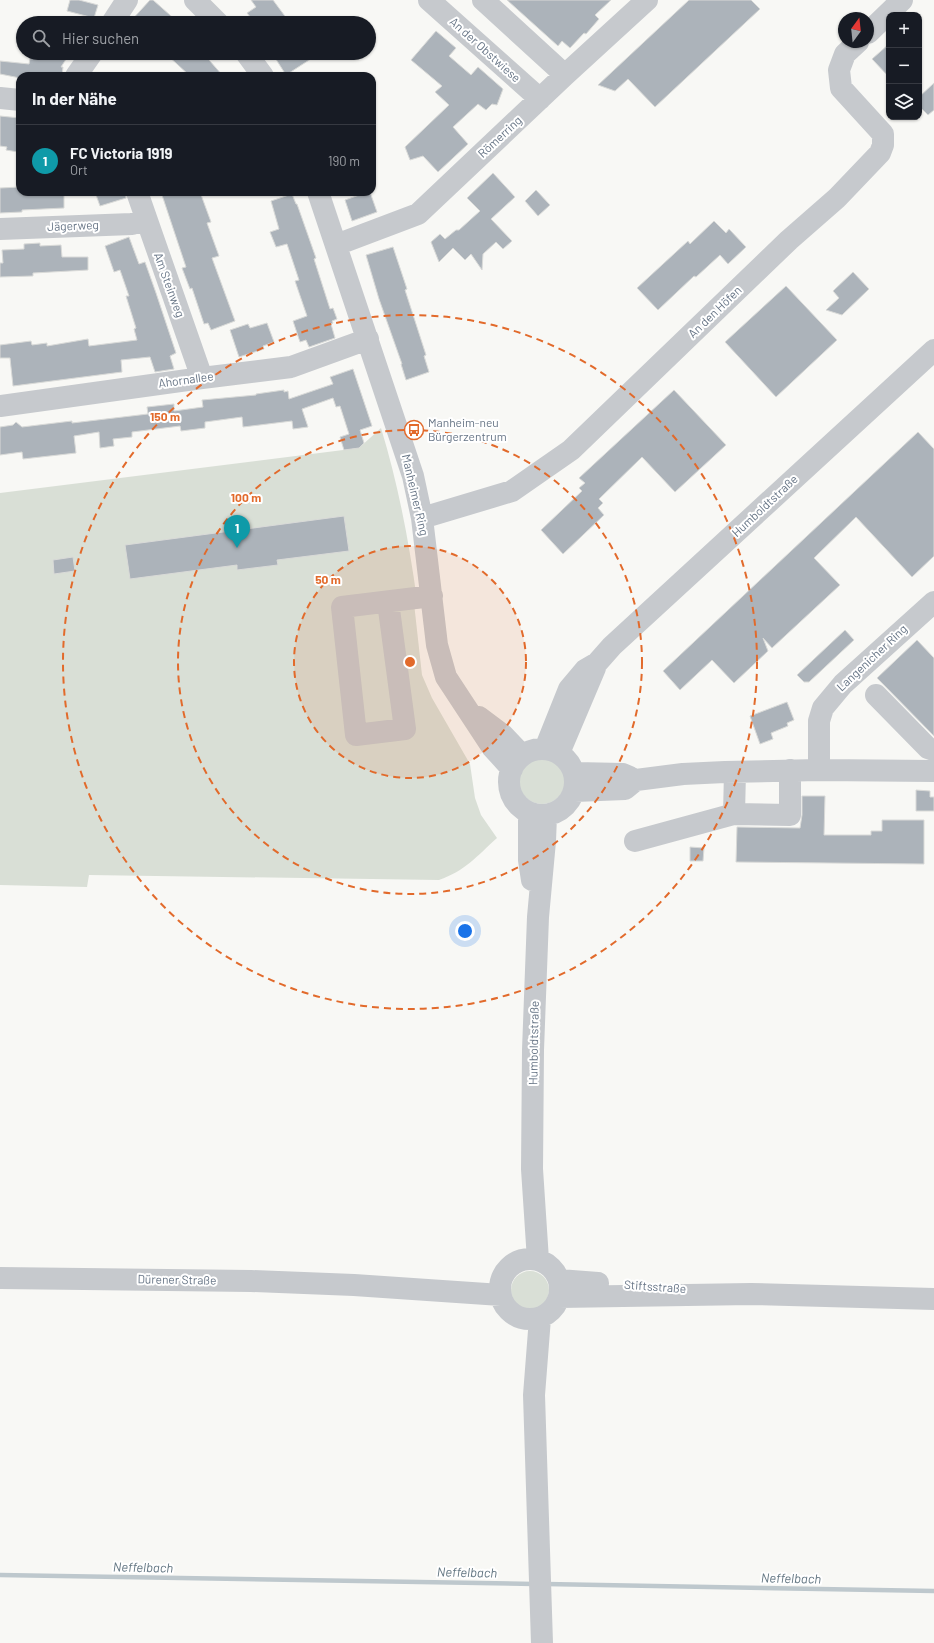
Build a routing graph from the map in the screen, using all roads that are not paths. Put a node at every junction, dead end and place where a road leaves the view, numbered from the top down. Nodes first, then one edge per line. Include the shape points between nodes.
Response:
1 (127, 0) edge
2 (195, 0) edge
3 (429, 0) edge
4 (483, 0) edge
5 (647, 0) edge
6 (902, 0) edge
7 (117, 16) edge
8 (211, 16) edge
9 (874, 27) edge
10 (852, 48) edge
11 (87, 60) edge
12 (251, 60) edge
13 (79, 72) edge
14 (260, 72) edge
15 (565, 75) junction
16 (0, 98) edge
17 (540, 99) junction
18 (16, 100) edge
19 (138, 196) edge
20 (319, 196) edge
21 (145, 220) junction
22 (0, 228) edge
23 (336, 245) junction
24 (368, 339) junction
25 (934, 350) edge
26 (202, 378) junction
27 (0, 406) edge
28 (422, 518) junction
29 (432, 596) junction
30 (388, 602) junction
31 (934, 602) edge
32 (876, 695) dead end
33 (934, 750) edge
34 (552, 751) junction
35 (517, 762) junction
36 (790, 770) junction
37 (819, 770) junction
38 (735, 772) junction
39 (934, 772) edge
40 (575, 782) junction
41 (538, 814) junction
42 (734, 814) junction
43 (635, 842) dead end
44 (529, 1261) junction
45 (0, 1278) edge
46 (501, 1288) junction
47 (559, 1289) junction
48 (934, 1299) edge
49 (532, 1318) junction
50 (542, 1643) edge

1 - 7 street
2 - 8 street
3 - 17 street, An der Obstwiese
4 - 15 street
5 - 15 street, Römerring
6 - 9 street
10 - 28 street, An den Höfen via 845,54 838,70 841,88 883,134 880,153 837,198 789,240 571,450 512,491
11 - 13 street
12 - 14 street
15 - 17 street, Römerring
16 - 18 street
17 - 23 street, Römerring via 418,214
19 - 21 street, Am Steinweg
20 - 23 street, Manheimer Ring
21 - 22 street, Jägerweg via 132,224
21 - 26 street, Am Steinweg
23 - 24 street, Manheimer Ring
24 - 26 street, Ahornallee via 291,367
24 - 28 street, Manheimer Ring via 413,476
25 - 34 street, Humboldtstraße via 612,646 597,663 585,670 569,689
26 - 27 street, Ahornallee
28 - 29 street, Manheimer Ring
29 - 30 street
29 - 35 street, Manheimer Ring via 437,645 446,677 466,708 503,735
30 - 30 street via 342,607 356,735 405,729
31 - 37 street, Langenicher Ring via 843,684 823,708 819,721
32 - 33 street via 928,748
34 - 35 street via 533,750
34 - 40 street via 571,765
35 - 41 street via 509,784 514,799 520,808
36 - 37 street
36 - 38 street
36 - 42 street via 790,815
37 - 39 street
38 - 40 street via 683,774 636,780 625,789
38 - 42 street
40 - 41 street via 571,800 564,808 556,813
41 - 44 street, Humboldtstraße via 529,860 538,917
42 - 43 street
44 - 46 street via 512,1266 506,1273
44 - 47 street via 551,1268
45 - 46 street, Dürener Straße via 251,1281
46 - 49 street via 504,1303 509,1310 515,1315
47 - 48 street, Stiftsstraße
47 - 49 street via 552,1310
49 - 50 street

